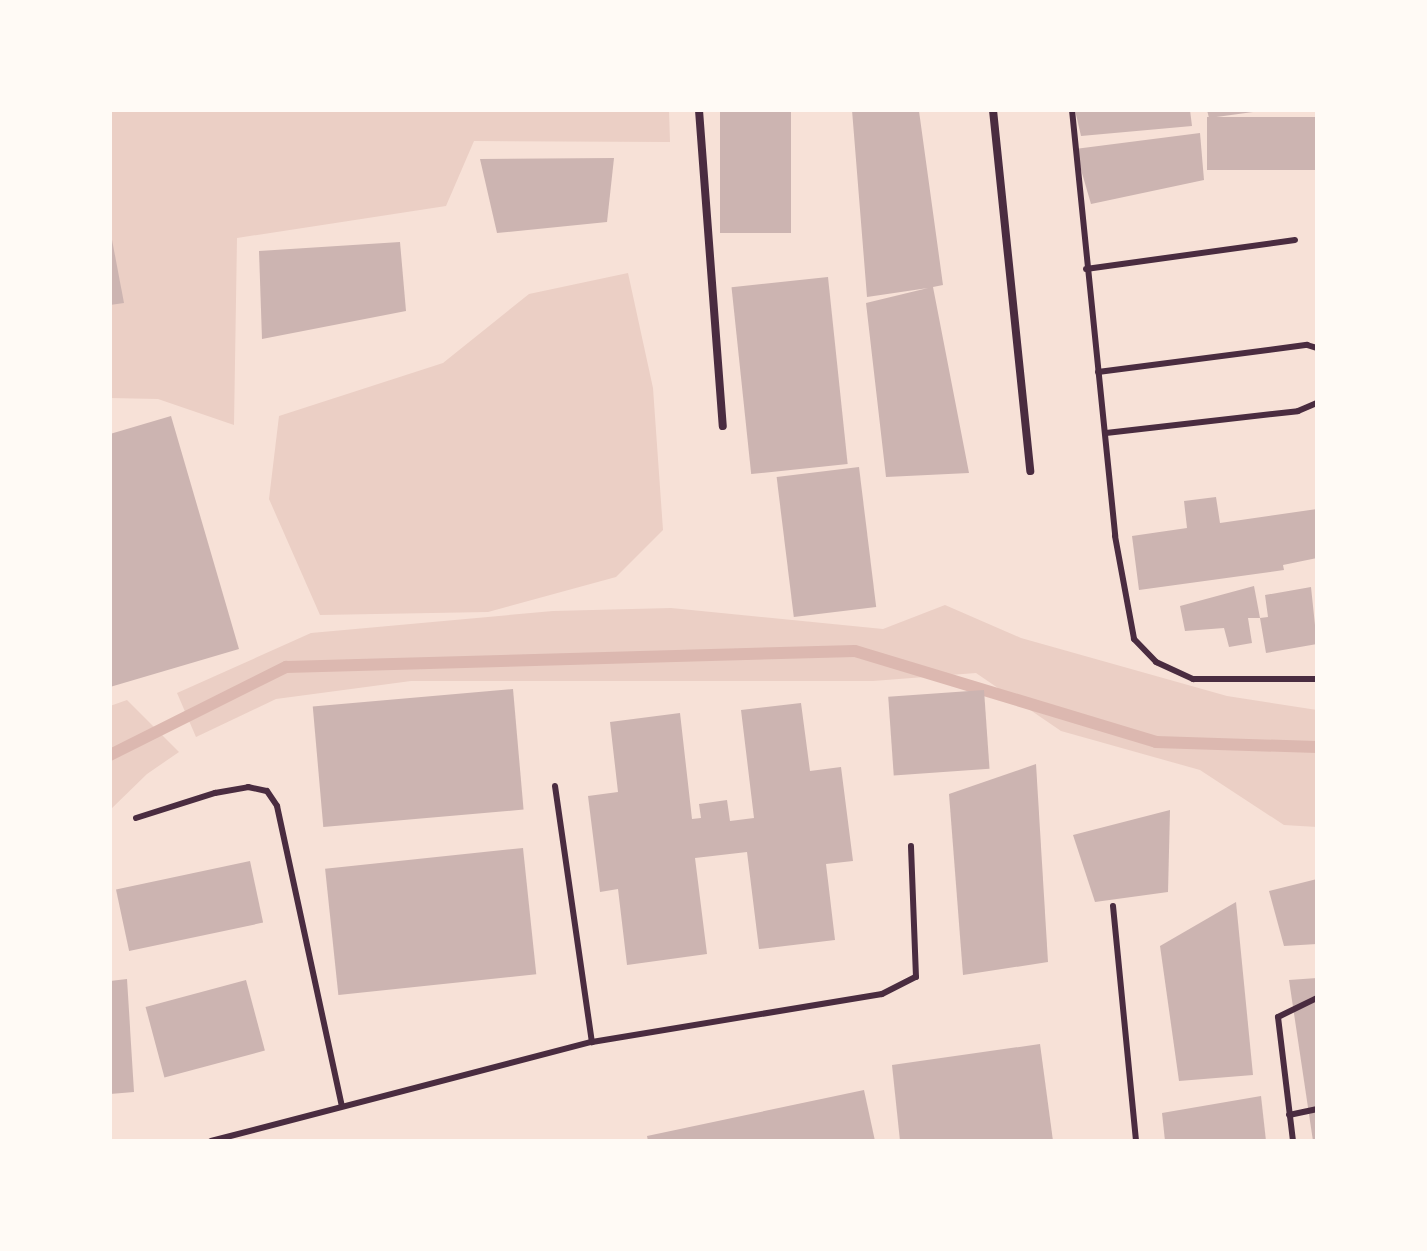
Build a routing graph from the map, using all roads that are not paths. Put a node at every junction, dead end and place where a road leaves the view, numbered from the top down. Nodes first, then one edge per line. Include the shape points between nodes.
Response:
1 (699, 110) edge
2 (993, 110) edge
3 (1072, 110) edge
4 (1295, 240) dead end
5 (1086, 269) junction
6 (1317, 348) edge
7 (1098, 372) junction
8 (1317, 403) edge
9 (723, 426) dead end
10 (1106, 433) junction
11 (1030, 471) dead end
12 (1317, 679) edge
13 (555, 786) dead end
14 (136, 818) dead end
15 (911, 846) dead end
16 (1113, 906) dead end
17 (1317, 998) edge
18 (592, 1042) junction
19 (342, 1106) junction
20 (1317, 1109) edge
21 (1289, 1115) junction
22 (211, 1141) edge
23 (1136, 1141) edge
24 (1293, 1141) edge

1 - 9 street
2 - 11 street
3 - 5 lane
4 - 5 lane
5 - 7 lane
6 - 7 lane via 1307,345
7 - 10 lane
8 - 10 lane via 1298,411
10 - 12 lane via 1115,536 1134,639 1156,662 1193,679
13 - 18 lane
14 - 19 lane via 215,793 248,787 267,791 277,806
15 - 18 lane via 916,977 882,994
16 - 23 lane
17 - 21 lane via 1278,1017
18 - 19 lane
19 - 22 lane
20 - 21 lane
21 - 24 lane

